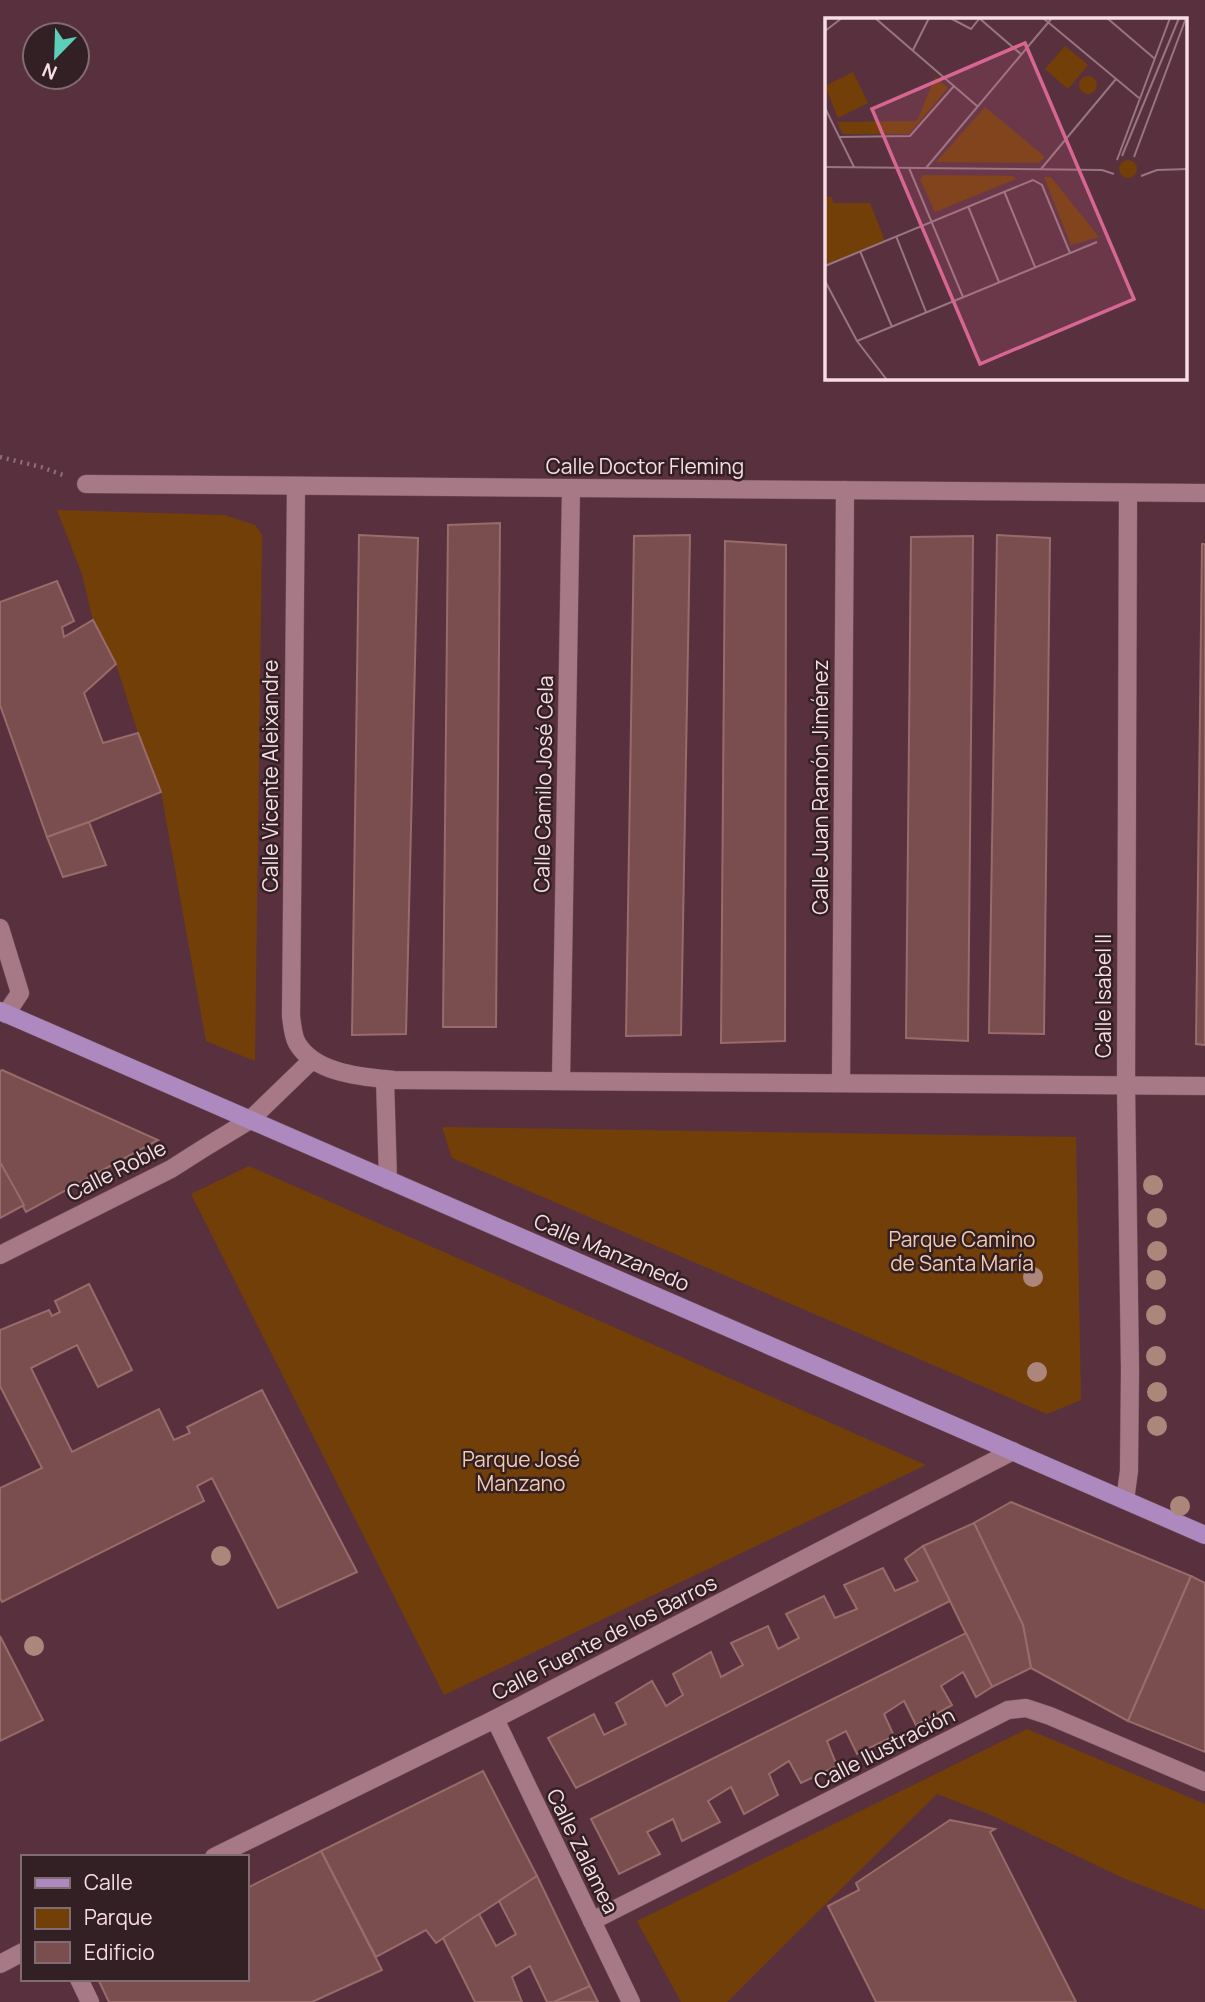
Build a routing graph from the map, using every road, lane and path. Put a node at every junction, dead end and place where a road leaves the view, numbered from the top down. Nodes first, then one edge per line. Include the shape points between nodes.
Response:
1 (0, 457) edge
2 (86, 484) joint
3 (296, 486) junction
4 (571, 488) junction
5 (845, 490) junction
6 (1128, 493) junction
7 (1205, 493) edge
8 (0, 928) edge
9 (3, 1013) edge
10 (312, 1060) junction
11 (385, 1079) junction
12 (561, 1081) junction
13 (841, 1083) junction
14 (1126, 1086) junction
15 (1205, 1086) edge
16 (250, 1120) junction
17 (388, 1181) junction
18 (0, 1255) edge
19 (1013, 1451) junction
20 (1125, 1500) junction
21 (1205, 1535) edge
22 (495, 1719) junction
23 (1205, 1782) edge
24 (218, 1855) edge
25 (592, 1921) junction
26 (21, 1953) edge
27 (0, 1964) edge
28 (80, 1981) edge
29 (90, 2002) edge
30 (631, 2002) edge

1 - 2 path
2 - 3 street, Calle Doctor Fleming
3 - 4 street, Calle Doctor Fleming
3 - 10 street, Calle Vicente Aleixandre via 291,1016 296,1042
4 - 5 street, Calle Doctor Fleming
4 - 12 street, Calle Camilo José Cela
5 - 6 street, Calle Doctor Fleming
5 - 13 street, Calle Juan Ramón Jiménez
6 - 7 street, Calle Doctor Fleming
6 - 14 street, Calle Isabel II
8 - 9 street via 20,993
9 - 16 main road, Calle Manzanedo
10 - 11 street via 337,1071
10 - 16 street, Calle Roble
11 - 12 street
11 - 17 street
12 - 13 street
13 - 14 street
14 - 15 street
14 - 20 street, Calle Isabel II via 1130,1370
16 - 17 main road, Calle Manzanedo
16 - 18 street, Calle Roble via 172,1169
17 - 19 main road, Calle Manzanedo
19 - 20 main road, Calle Manzanedo
19 - 22 street, Calle Fuente de los Barros
20 - 21 main road, Calle Manzanedo
22 - 24 street, Calle Fuente de los Barros
22 - 25 street, Calle Zalamea
23 - 25 street, Calle Ilustración via 1051,1716 1026,1708 1008,1710
25 - 30 street, Calle Zalamea
26 - 27 street
28 - 29 street

